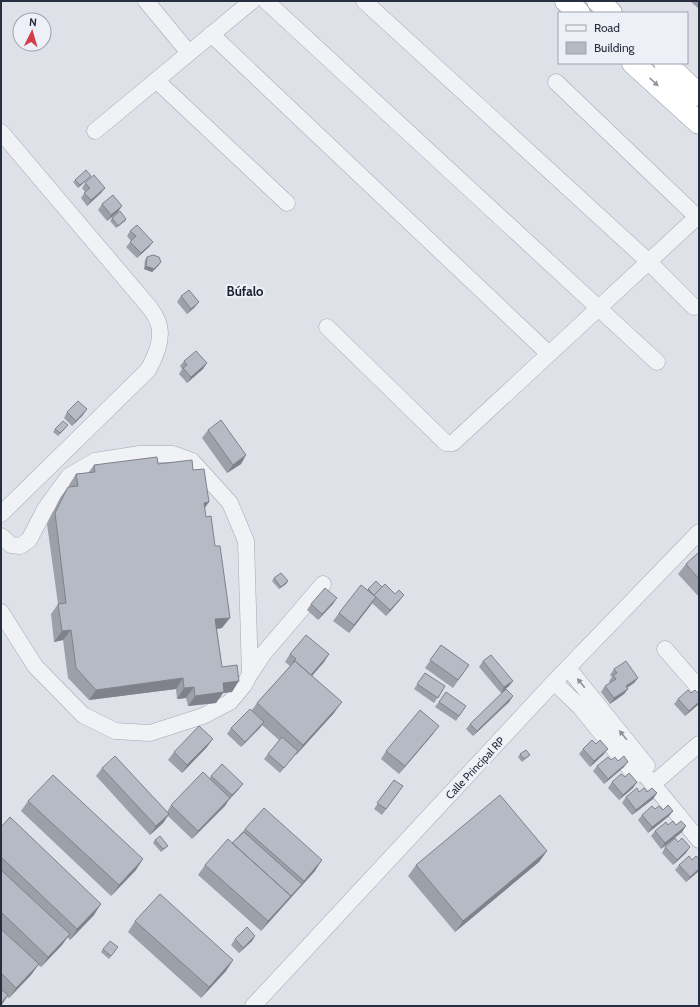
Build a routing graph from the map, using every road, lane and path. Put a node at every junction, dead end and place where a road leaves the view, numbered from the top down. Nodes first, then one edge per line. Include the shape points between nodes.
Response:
1 (146, 1) edge
2 (252, 1) edge
3 (266, 1) edge
4 (364, 1) edge
5 (566, 1) edge
6 (598, 1) edge
7 (578, 12) edge
8 (610, 12) edge
9 (211, 34) junction
10 (189, 53) junction
11 (634, 64) edge
12 (666, 64) edge
13 (156, 80) junction
14 (556, 82) dead end
15 (699, 95) edge
16 (674, 101) junction
17 (699, 108) edge
18 (699, 124) edge
19 (95, 130) dead end
20 (1, 132) edge
21 (287, 203) dead end
22 (698, 216) edge
23 (649, 262) junction
24 (694, 307) dead end
25 (599, 308) junction
26 (328, 327) dead end
27 (549, 354) junction
28 (657, 362) dead end
29 (1, 514) edge
30 (699, 532) edge
31 (1, 536) edge
32 (323, 584) dead end
33 (1, 612) edge
34 (665, 649) dead end
35 (568, 668) junction
36 (250, 674) junction
37 (554, 682) junction
38 (699, 688) edge
39 (699, 744) edge
40 (641, 770) junction
41 (654, 784) junction
42 (699, 840) edge
43 (253, 1006) edge

1 - 10 street
2 - 9 street
3 - 25 street
4 - 23 street
5 - 7 highway
6 - 8 highway
9 - 10 street
9 - 27 street
10 - 13 street
11 -> 16 highway
12 - 15 highway
13 - 19 street
13 - 21 street
14 - 22 street
16 - 17 highway via 679,97 686,98
16 - 18 highway
20 - 29 street via 150,308 158,322 160,338 156,355 148,370
22 - 23 street
23 - 24 street
23 - 25 street
25 - 27 street
25 - 28 street
26 - 27 street via 446,443 450,444
30 - 35 street, Calle Principal RP
31 - 36 street via 11,545 20,546 29,540 45,509 69,476 95,461 140,454 173,454 192,461 230,503 246,541
32 - 36 street via 264,653
33 - 36 street via 35,666 83,715 116,731 150,733 203,716 230,702
34 - 38 street
35 - 37 street, Calle Principal RP
40 -> 35 street
37 - 40 street
37 - 43 street, Calle Principal RP
39 - 41 street
40 - 41 street
41 - 42 street

